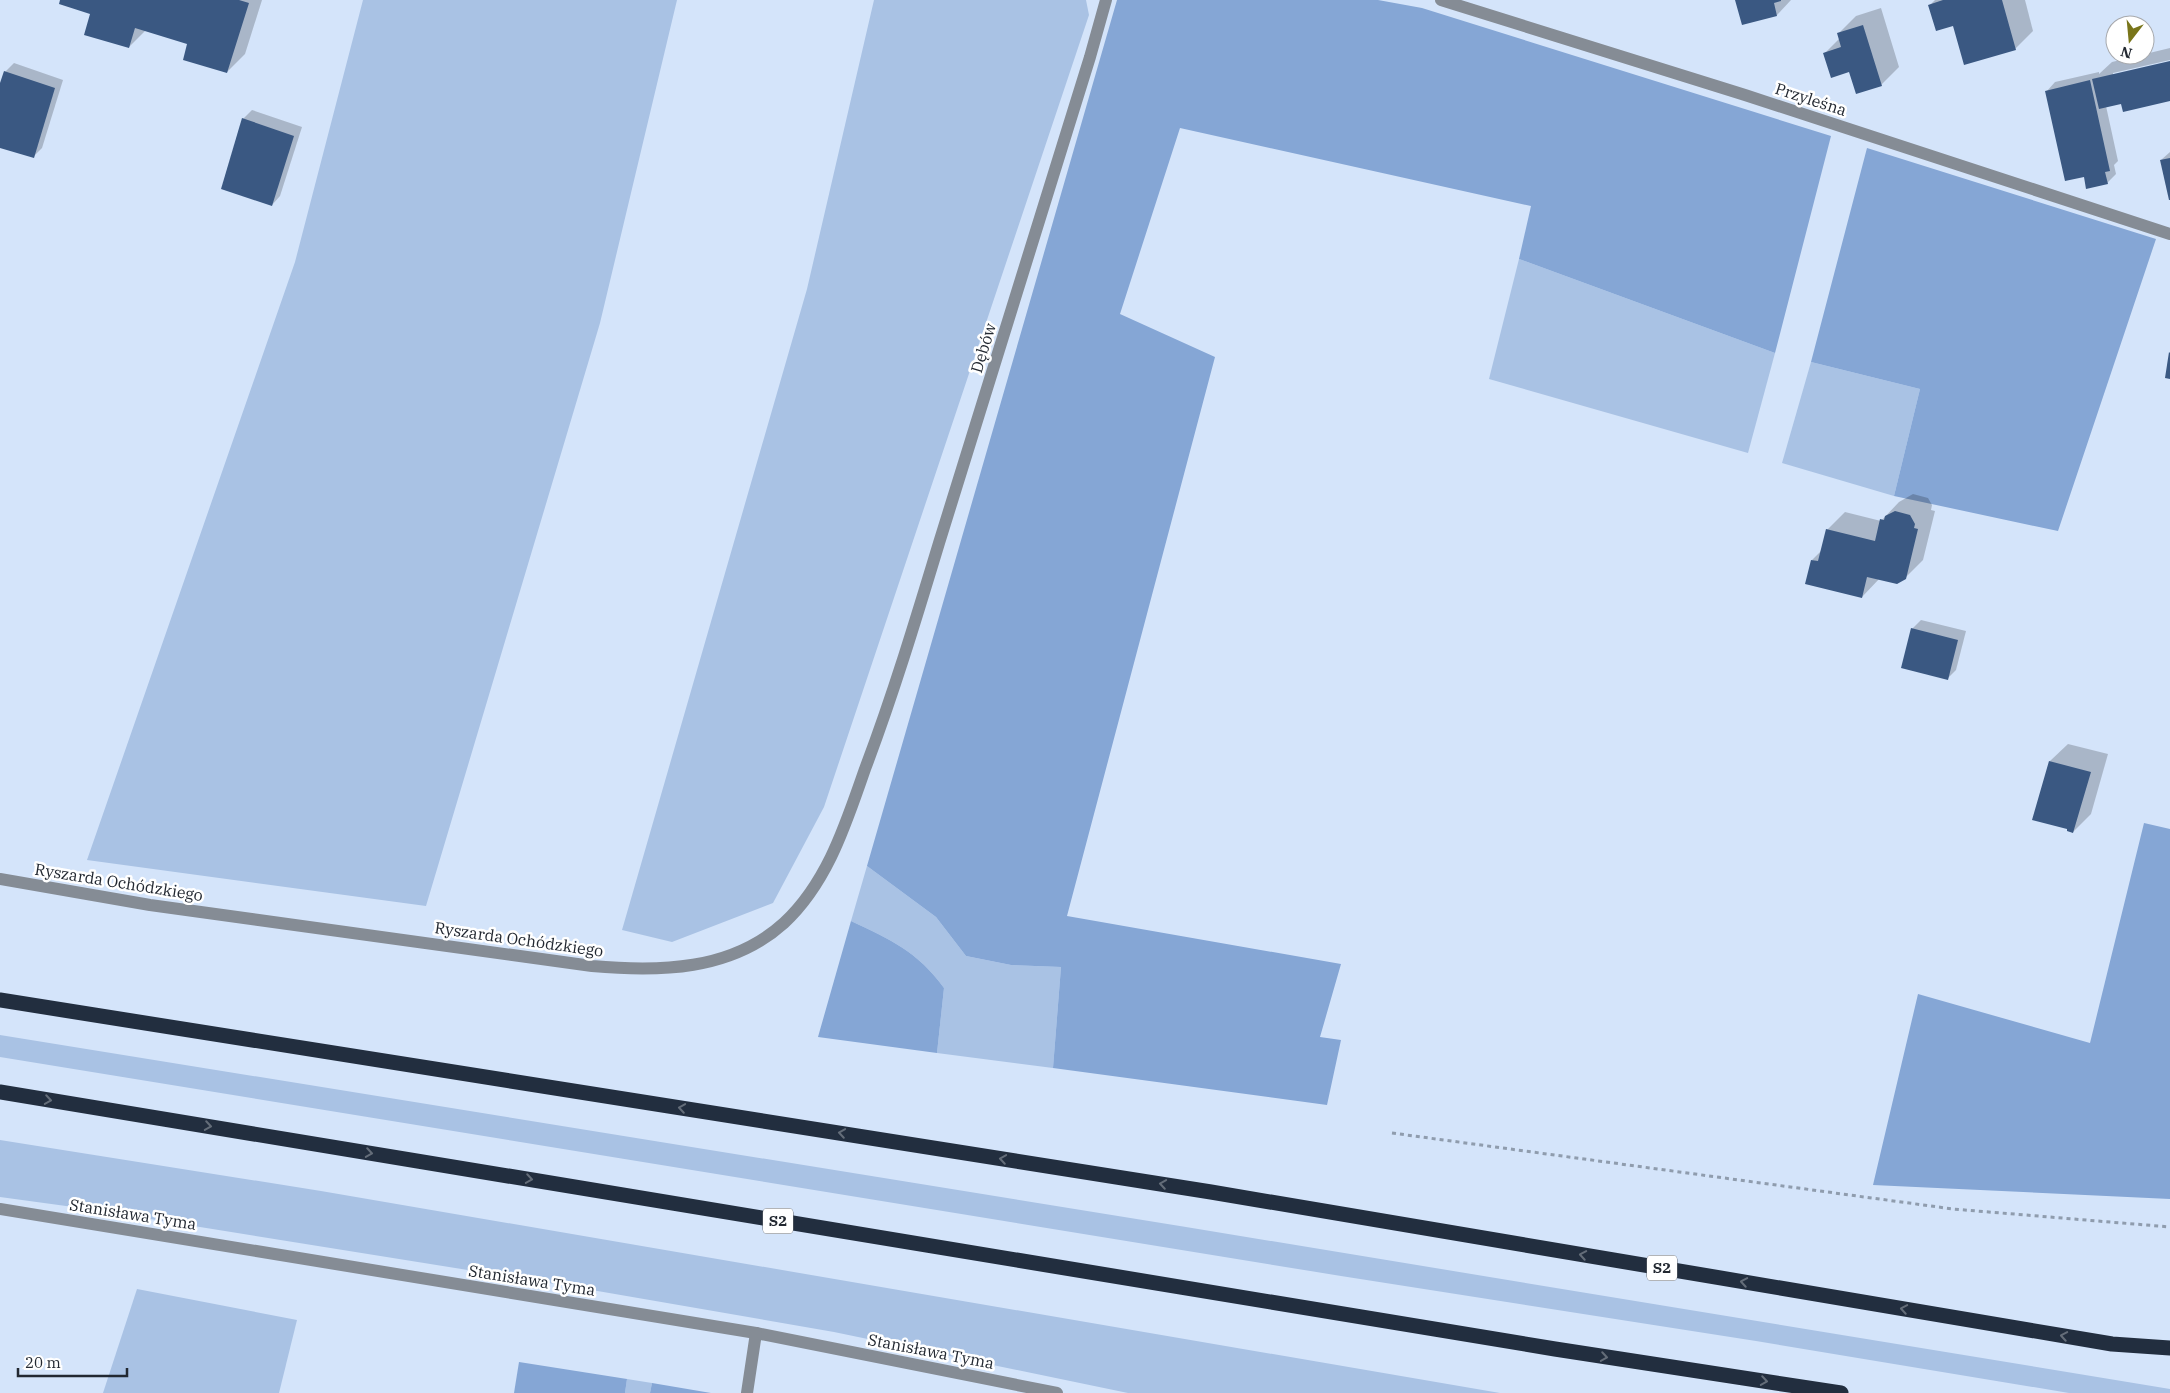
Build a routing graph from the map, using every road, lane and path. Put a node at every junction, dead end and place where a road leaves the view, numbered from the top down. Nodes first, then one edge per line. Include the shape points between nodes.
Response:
1 (1106, 0) edge
2 (1441, 0) edge
3 (2170, 234) edge
4 (889, 705) joint
5 (0, 879) edge
6 (0, 1000) edge
7 (0, 1092) edge
8 (1392, 1133) dead end
9 (0, 1209) edge
10 (2170, 1227) edge
11 (756, 1333) junction
12 (2112, 1344) junction
13 (2170, 1348) edge
14 (2170, 1354) edge
15 (746, 1393) edge
16 (1057, 1393) edge
17 (1841, 1393) edge

1 - 4 street, Dębów
2 - 3 street, Przyleśna
4 - 5 street, Ryszarda Ochódzkiego via 844,827 809,894 784,922 759,942 729,956 695,966 657,970 592,966 150,905
12 -> 6 highway, S2 via 1202,1190
7 -> 17 highway, S2 via 1555,1349
8 - 10 path via 1953,1209
9 - 11 street, Stanisława Tyma
11 - 15 street
11 - 16 street, Stanisława Tyma
12 - 13 highway
12 - 14 highway, S2

